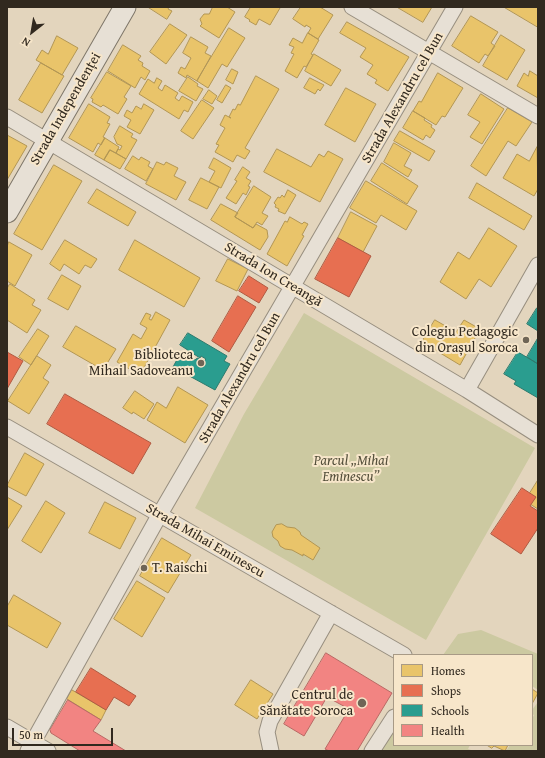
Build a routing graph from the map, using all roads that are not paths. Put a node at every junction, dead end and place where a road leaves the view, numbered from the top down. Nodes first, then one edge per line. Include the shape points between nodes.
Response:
1 (125, 7) edge
2 (352, 7) edge
3 (455, 7) edge
4 (430, 52) junction
5 (538, 116) edge
6 (7, 117) edge
7 (47, 141) junction
8 (7, 212) edge
9 (538, 266) edge
10 (293, 287) junction
11 (467, 390) junction
12 (7, 427) edge
13 (538, 435) edge
14 (160, 514) junction
15 (331, 613) junction
16 (402, 654) edge
17 (393, 719) edge
18 (7, 728) edge
19 (30, 746) edge
20 (48, 751) edge
21 (271, 751) edge
22 (372, 751) edge

1 - 7 main road, Strada Independenței
2 - 4 street
3 - 4 street, Strada Alexandru cel Bun
4 - 5 street
4 - 10 street, Strada Alexandru cel Bun
6 - 7 street, Strada Ion Creangă
7 - 8 main road, Strada Independenței
7 - 10 street, Strada Ion Creangă
9 - 11 street
10 - 11 street, Strada Ion Creangă
10 - 14 street, Strada Alexandru cel Bun
11 - 13 street, Strada Ion Creangă
12 - 14 street, Strada Mihai Eminescu
14 - 15 street, Strada Mihai Eminescu
14 - 19 street, Strada Alexandru cel Bun
15 - 16 street, Strada Mihai Eminescu
15 - 21 street via 270,721 268,732
17 - 22 street
18 - 19 street
19 - 20 street

